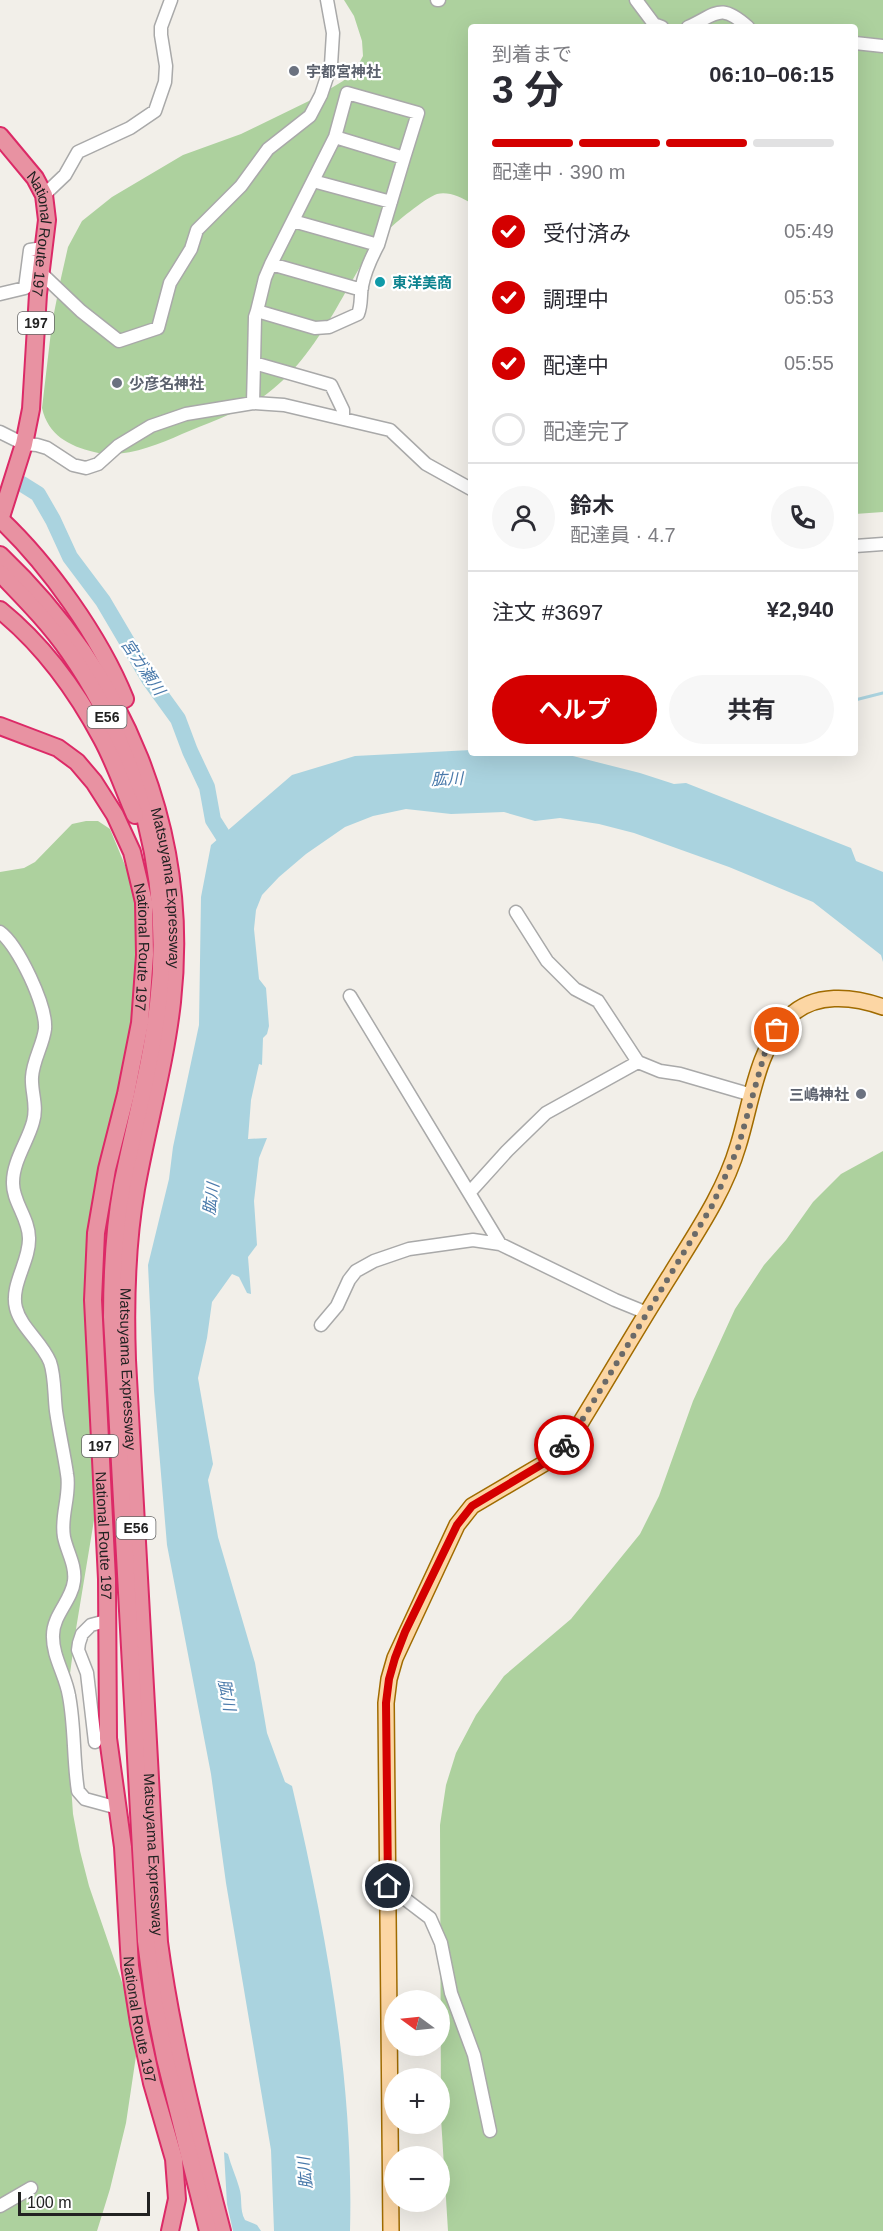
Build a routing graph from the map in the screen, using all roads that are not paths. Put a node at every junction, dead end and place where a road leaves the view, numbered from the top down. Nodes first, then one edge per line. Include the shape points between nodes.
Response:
1 (171, 0) edge
2 (327, 0) edge
3 (636, 0) edge
4 (654, 24) edge
5 (694, 24) edge
6 (744, 24) edge
7 (858, 43) edge
8 (883, 46) edge
9 (0, 136) edge
10 (335, 137) junction
11 (404, 158) junction
12 (313, 181) junction
13 (44, 195) junction
14 (391, 202) junction
15 (293, 221) junction
16 (378, 245) junction
17 (43, 248) junction
18 (271, 264) junction
19 (40, 272) junction
20 (362, 288) junction
21 (0, 294) edge
22 (257, 311) junction
23 (254, 363) junction
24 (253, 403) junction
25 (343, 418) junction
26 (0, 432) edge
27 (24, 444) junction
28 (468, 487) edge
29 (0, 519) edge
30 (883, 544) edge
31 (858, 546) edge
32 (1, 562) edge
33 (0, 610) edge
34 (0, 726) edge
35 (161, 824) junction
36 (159, 887) junction
37 (516, 912) dead end
38 (0, 932) edge
39 (350, 996) dead end
40 (883, 1008) edge
41 (638, 1062) junction
42 (752, 1095) junction
43 (470, 1192) junction
44 (500, 1244) junction
45 (647, 1313) junction
46 (321, 1325) dead end
47 (106, 1622) junction
48 (95, 1742) dead end
49 (118, 1808) junction
50 (388, 1886) junction
51 (490, 2131) dead end
52 (31, 2188) dead end
53 (0, 2206) edge
54 (170, 2231) edge
55 (208, 2231) edge
56 (222, 2231) edge
57 (391, 2231) edge

1 - 13 street via 161,27 165,82 155,111 130,128 78,152 65,175
2 - 19 street via 333,33 331,65 310,117 268,149 241,186 197,230 191,249 170,283 158,328 119,341
3 - 4 street
5 - 6 street via 718,12 727,12
7 - 8 street
9 - 13 highway, National Route 197 / 197
10 - 11 street
10 - 11 street via 347,93 418,113
10 - 12 street
11 - 14 street
12 - 14 street
12 - 15 street
13 - 17 highway, National Route 197 / 197 via 47,220
14 - 16 street
15 - 16 street
15 - 18 street
16 - 20 street
17 - 19 highway, National Route 197 / 197
17 - 21 street via 30,250 25,288
18 - 20 street
18 - 22 street
19 - 27 highway, National Route 197 / 197 via 31,409
20 - 22 street via 358,314 329,327 315,328
22 - 23 street
23 - 24 street
23 - 25 street via 331,385
24 - 25 street via 284,405
24 - 27 street via 186,414 151,426 98,464 86,468 73,465 47,448
25 - 28 street via 390,430 426,464
26 - 27 street
27 - 29 highway, National Route 197 / 197
29 - 35 highway via 52,578 111,669 146,753
30 - 31 street
32 - 35 highway, Matsuyama Expressway / E56 via 56,614 98,673 134,742
32 - 36 highway, Matsuyama Expressway / E56 via 68,650 102,708 135,781
33 - 36 highway via 28,635 64,678 104,741 139,823
34 - 47 highway, National Route 197 / 197 via 58,748 94,782 132,852 144,902 140,1023 96,1233 93,1332
35 - 56 highway, Matsuyama Expressway / E56 via 173,903 175,966 165,1052 129,1231 127,1360 159,1942 177,2054
36 - 55 highway, Matsuyama Expressway / E56 via 158,1004 115,1231 112,1317 146,1941 165,2058
37 - 41 street via 547,961 575,989 598,1002
38 - 49 street via 15,948 43,1008 45,1021 33,1065 34,1121 12,1180 29,1237 15,1307 51,1364 68,1476 64,1537 75,1578 72,1593 57,1619 53,1644 70,1697 78,1791 85,1799
39 - 43 street
40 - 42 main road via 853,999 830,998 790,1015 765,1052
41 - 42 street
41 - 43 street via 546,1113
42 - 45 main road via 725,1180
43 - 44 street
44 - 45 street
44 - 46 street via 473,1240 428,1246 374,1262 356,1271 337,1306
45 - 50 main road via 565,1444 544,1463 472,1506 457,1525 405,1632 389,1679 386,1703
47 - 48 street via 91,1624 82,1634 78,1650 87,1673
47 - 49 highway, National Route 197 / 197 via 108,1738
49 - 54 highway, National Route 197 / 197 via 130,1966 139,2023 174,2159 177,2199
50 - 51 street via 430,1918 441,1943 451,1994 474,2055
50 - 57 main road
52 - 53 street

